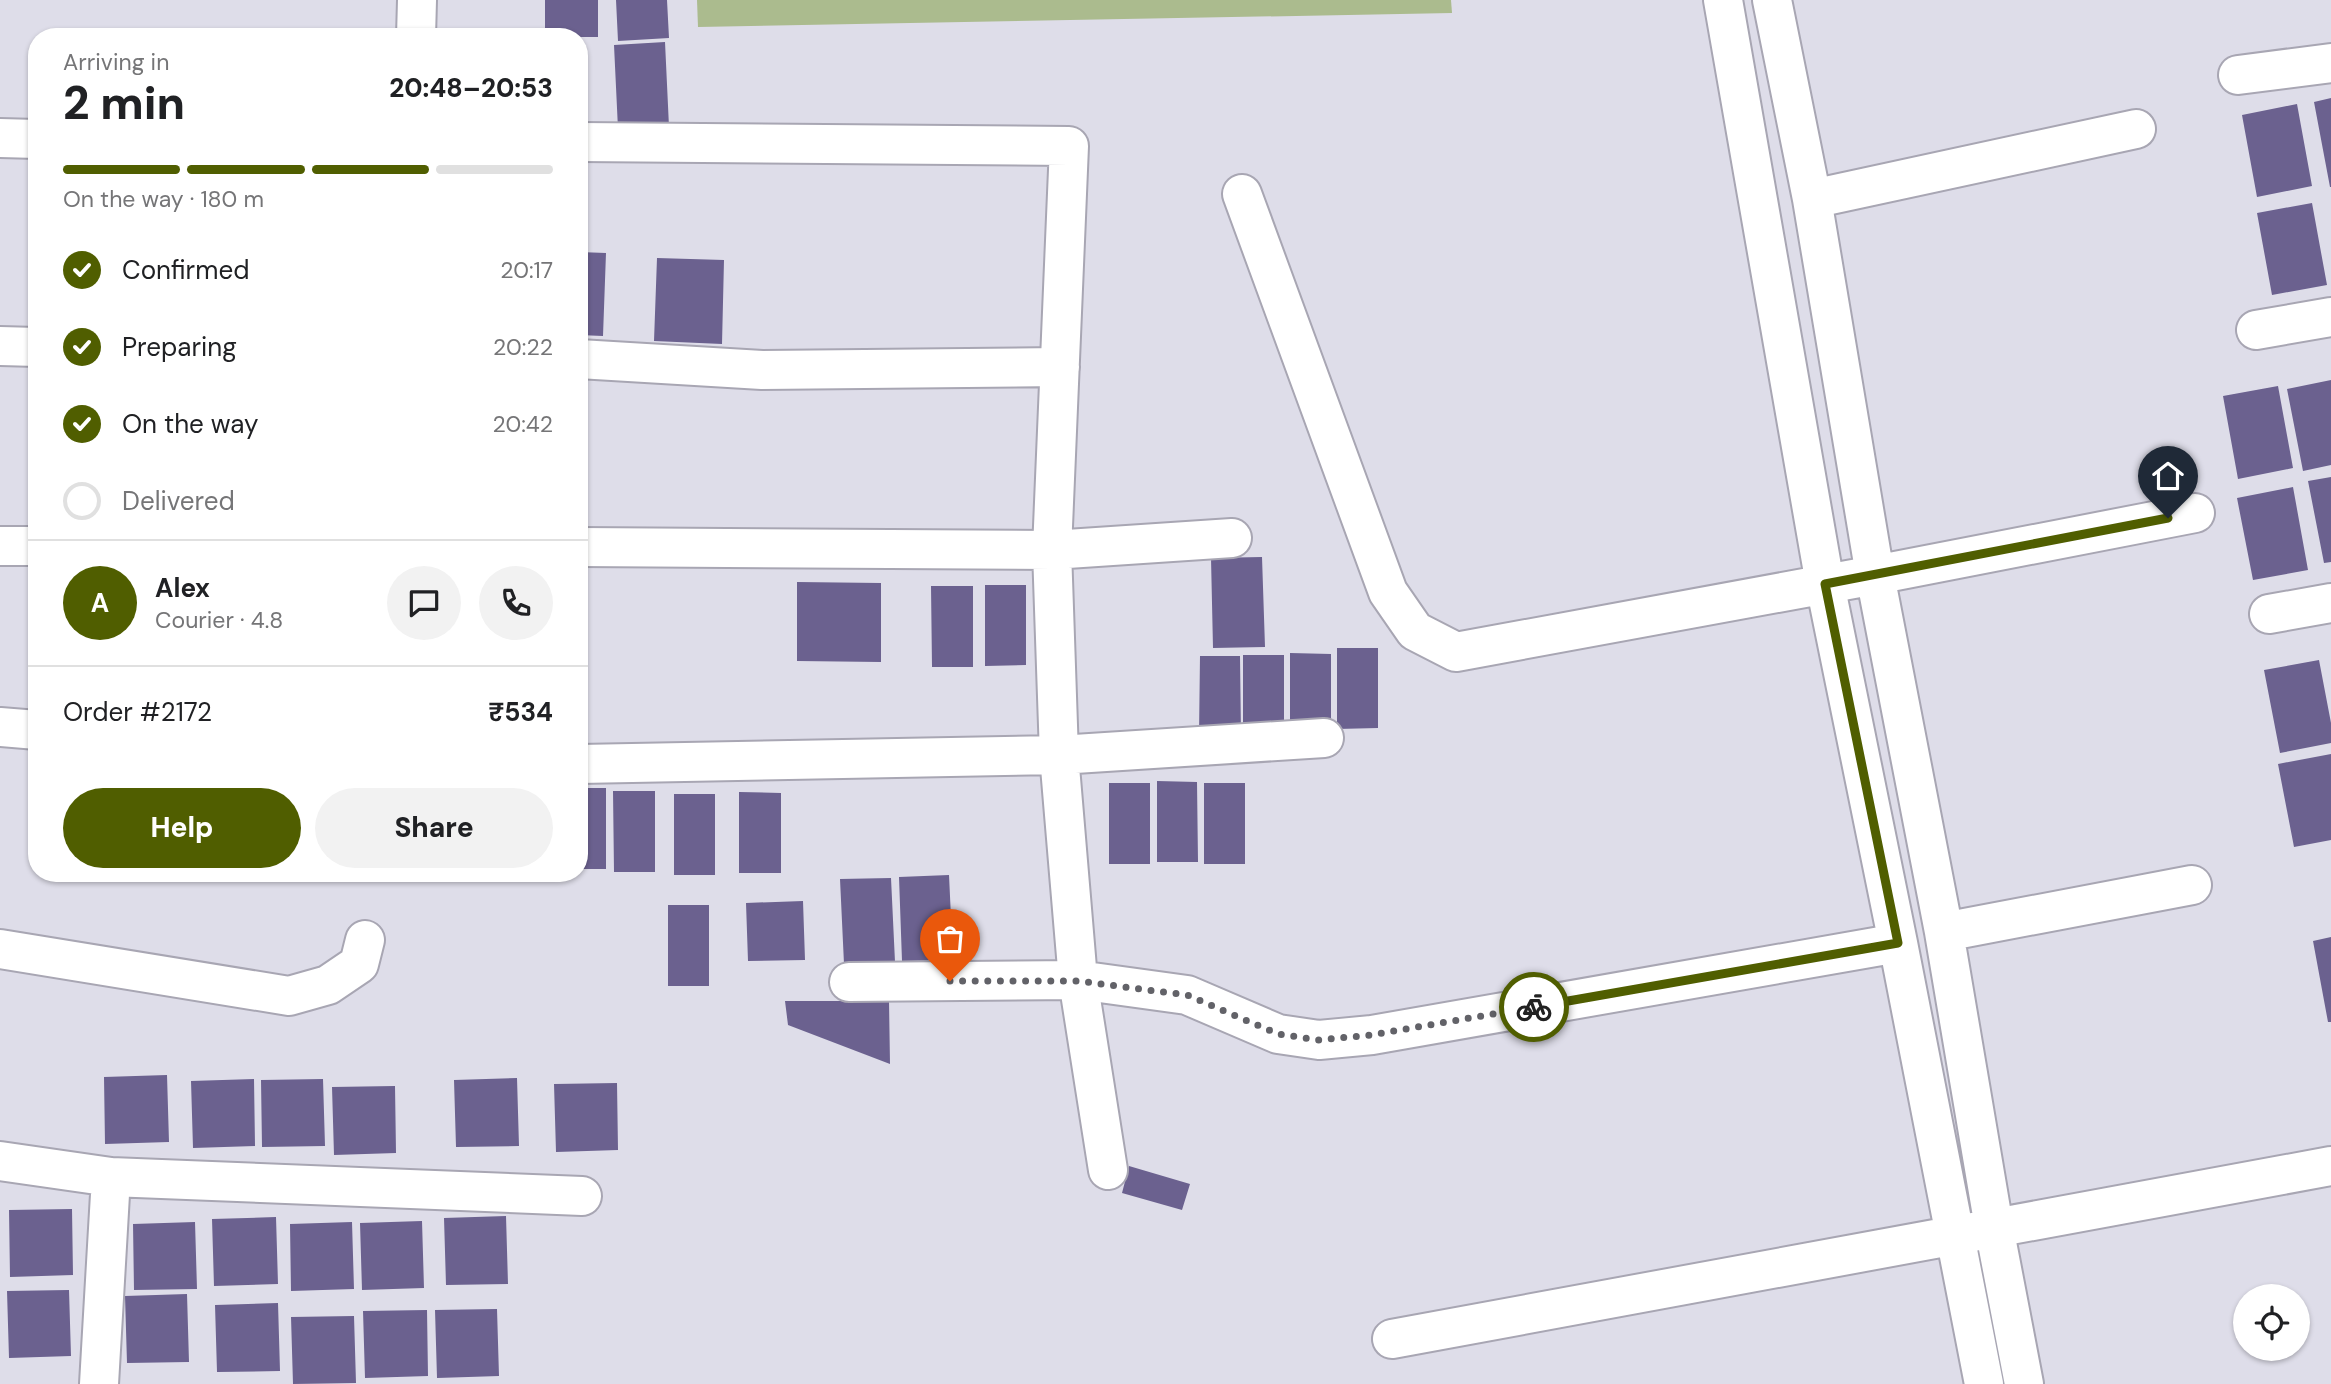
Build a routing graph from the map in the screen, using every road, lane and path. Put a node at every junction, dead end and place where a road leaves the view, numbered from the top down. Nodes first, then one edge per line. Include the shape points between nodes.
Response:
1 (417, 0) edge
2 (1723, 0) edge
3 (1772, 0) edge
4 (416, 28) edge
5 (2331, 63) edge
6 (2238, 75) dead end
7 (2136, 129) dead end
8 (0, 138) edge
9 (28, 139) edge
10 (588, 142) edge
11 (1242, 194) dead end
12 (1812, 199) junction
13 (2331, 317) edge
14 (2256, 330) dead end
15 (0, 346) edge
16 (28, 346) edge
17 (588, 360) edge
18 (1060, 367) junction
19 (2195, 513) dead end
20 (1232, 538) dead end
21 (0, 546) edge
22 (28, 546) edge
23 (588, 547) edge
24 (1052, 550) junction
25 (1875, 575) junction
26 (1825, 584) junction
27 (2331, 603) edge
28 (2269, 614) dead end
29 (0, 727) edge
30 (28, 729) edge
31 (1324, 738) dead end
32 (1059, 755) junction
33 (588, 764) edge
34 (2192, 885) dead end
35 (1944, 932) junction
36 (365, 940) dead end
37 (1898, 943) junction
38 (0, 949) edge
39 (1078, 981) junction
40 (849, 982) dead end
41 (0, 1161) edge
42 (2331, 1166) edge
43 (1108, 1170) dead end
44 (111, 1177) junction
45 (582, 1196) dead end
46 (1994, 1227) junction
47 (1955, 1234) junction
48 (1392, 1339) dead end
49 (99, 1384) edge
50 (1984, 1384) edge
51 (2024, 1384) edge

1 - 4 street
2 - 26 street
3 - 12 street
5 - 6 street
7 - 12 street
8 - 9 street
10 - 18 street via 1069,146
11 - 26 street via 1388,592 1415,631 1456,652
12 - 25 street
13 - 14 street
15 - 16 street
17 - 18 street via 762,370
18 - 24 street
19 - 25 street
20 - 24 street
21 - 22 street
23 - 24 street
24 - 32 street
25 - 26 street
25 - 35 street
26 - 37 street
27 - 28 street
29 - 30 street
31 - 32 street
32 - 33 street
32 - 39 street
34 - 35 street
35 - 46 street
36 - 38 street via 359,964 328,985 289,996
37 - 39 street via 1371,1035 1319,1040 1278,1034 1187,995
37 - 47 street
39 - 40 street
39 - 43 street
41 - 44 street
42 - 46 street
44 - 45 street
44 - 49 street
46 - 47 street
46 - 51 street
47 - 48 street
47 - 50 street

